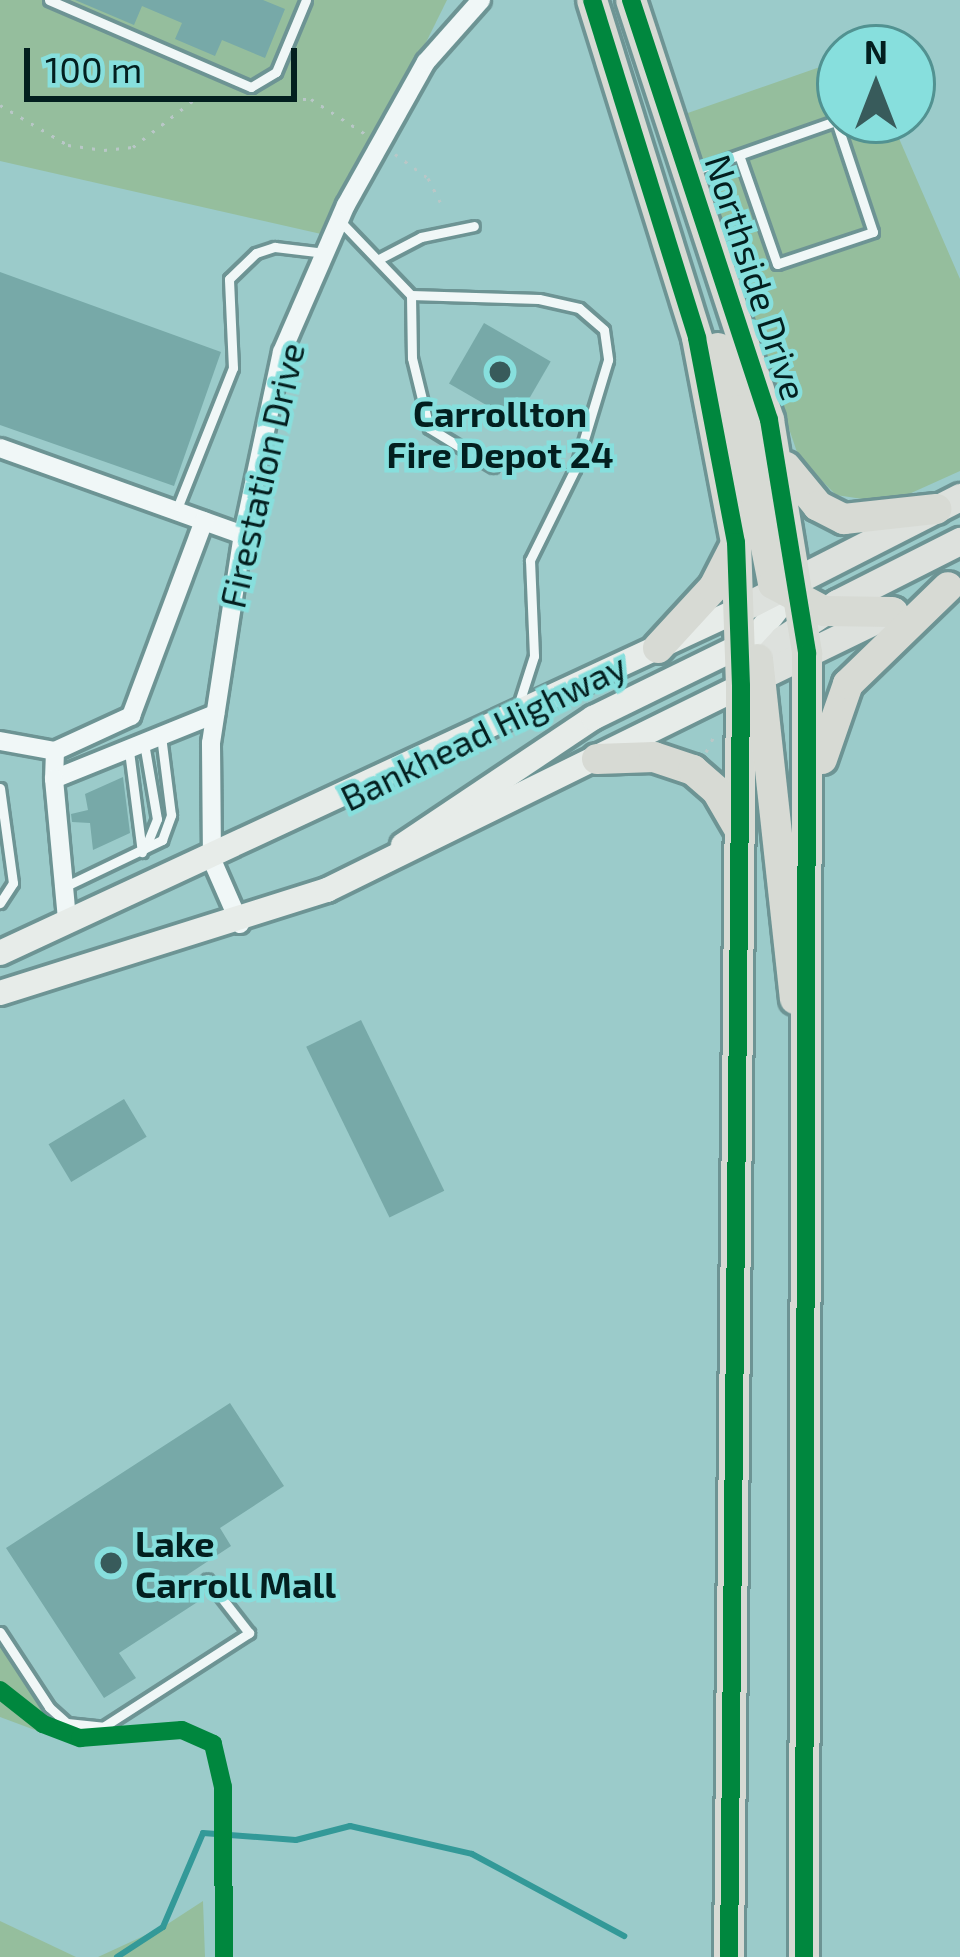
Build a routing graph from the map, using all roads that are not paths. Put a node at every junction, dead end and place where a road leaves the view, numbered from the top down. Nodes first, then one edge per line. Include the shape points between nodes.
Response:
1 (50, 0) edge
2 (306, 0) edge
3 (592, 0) edge
4 (631, 0) edge
5 (475, 1) edge
6 (739, 155) junction
7 (688, 172) junction
8 (339, 220) junction
9 (474, 226) dead end
10 (668, 234) junction
11 (325, 254) junction
12 (379, 259) junction
13 (411, 295) junction
14 (0, 448) edge
15 (777, 451) junction
16 (493, 467) dead end
17 (948, 503) edge
18 (176, 511) junction
19 (204, 521) junction
20 (243, 535) junction
21 (960, 541) edge
22 (736, 542) junction
23 (954, 585) edge
24 (740, 609) junction
25 (801, 609) junction
26 (892, 612) junction
27 (658, 648) junction
28 (751, 662) junction
29 (215, 714) junction
30 (515, 716) junction
31 (145, 742) junction
32 (2, 748) edge
33 (55, 752) junction
34 (597, 759) junction
35 (54, 779) junction
36 (0, 788) edge
37 (812, 794) junction
38 (739, 829) junction
39 (142, 853) junction
40 (212, 860) junction
41 (352, 880) junction
42 (64, 887) junction
43 (0, 903) edge
44 (67, 920) junction
45 (240, 924) junction
46 (0, 952) edge
47 (0, 993) edge
48 (809, 1168) junction
49 (207, 1579) dead end
50 (0, 1632) edge
51 (729, 1957) edge
52 (803, 1957) edge

1 - 2 lane via 251,87 276,72
3 - 10 highway, Northside Drive
4 - 7 highway, Northside Drive
5 - 8 street, Firestation Drive via 426,62
6 - 6 lane via 836,121 873,232 777,264
6 - 7 lane
7 - 15 highway, Northside Drive
8 - 11 street, Firestation Drive
8 - 12 lane
9 - 12 lane via 421,237
10 - 22 highway, Northside Drive via 711,393
10 - 25 highway via 693,272 739,410 769,576
11 - 18 lane via 275,247 230,278 233,368
11 - 20 street, Firestation Drive via 282,352
12 - 13 lane
13 - 16 lane via 412,358 429,428
13 - 30 lane via 539,298 579,308 604,330 608,360 575,469 530,560 534,656
14 - 18 street
15 - 17 highway via 798,488 844,519
15 - 25 highway, Northside Drive
17 - 25 main road, Bankhead Highway
18 - 19 street
19 - 20 street
19 - 33 street via 131,716
20 - 29 street, Firestation Drive
21 - 25 main road
22 - 24 highway, Northside Drive
22 - 27 highway via 714,586
23 - 26 main road, Bankhead Highway
23 - 37 highway via 848,684
24 - 25 main road, Bankhead Highway
24 - 27 main road, Bankhead Highway
24 - 28 highway, Northside Drive
25 - 26 highway
25 - 26 main road, Bankhead Highway
25 - 28 main road, Bankhead Highway
25 - 28 main road
25 - 37 highway
27 - 30 main road, Bankhead Highway
28 - 34 main road, Bankhead Highway
28 - 38 highway
28 - 41 main road via 593,718
28 - 48 highway
29 - 31 street
29 - 40 street, Firestation Drive
30 - 40 main road, Bankhead Highway
31 - 35 street
31 - 39 lane
31 - 39 lane via 157,819
31 - 39 lane via 171,815 162,840
32 - 33 street
33 - 35 street
34 - 38 highway via 654,758 693,770 717,791
34 - 41 main road, Bankhead Highway
35 - 42 street
36 - 43 lane via 13,883
37 - 48 highway
38 - 51 highway
39 - 42 lane
40 - 44 main road, Bankhead Highway
40 - 45 street, Firestation Drive
41 - 45 main road, Bankhead Highway
42 - 44 street
44 - 46 main road, Bankhead Highway
45 - 47 main road, Bankhead Highway
48 - 52 highway
49 - 50 lane via 249,1634 103,1727 67,1723 49,1708

